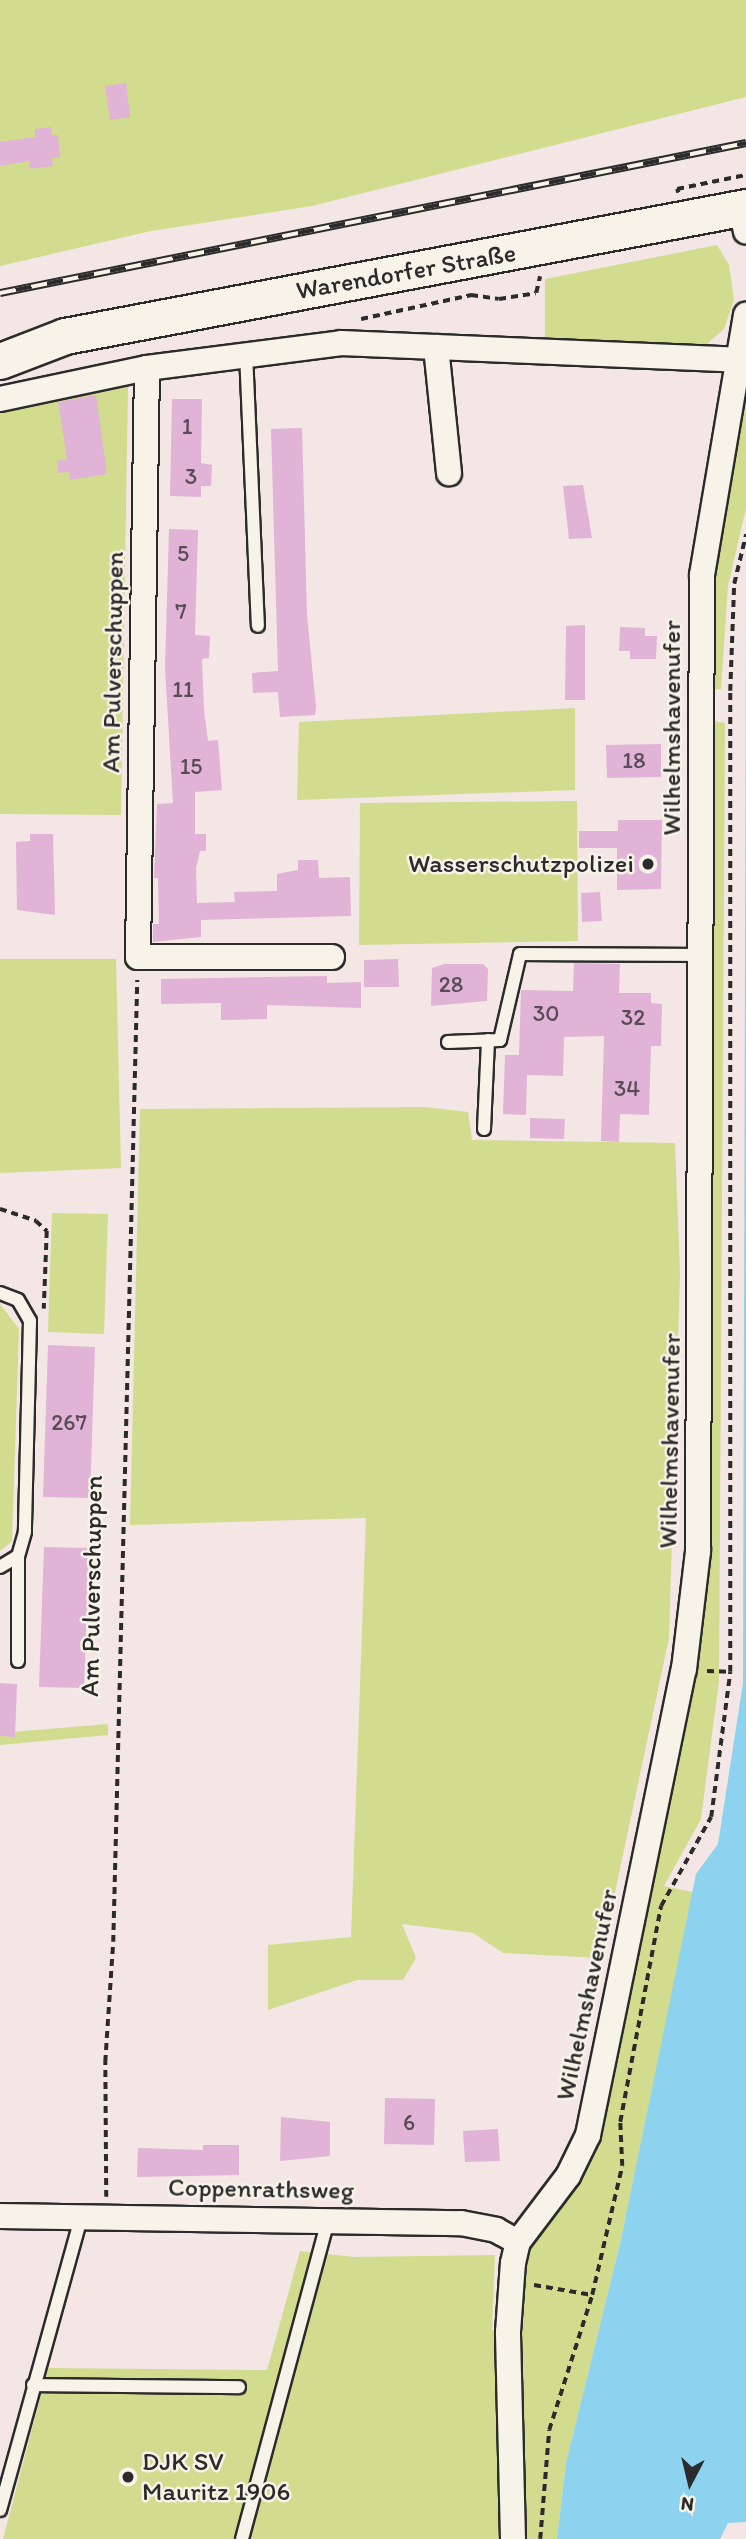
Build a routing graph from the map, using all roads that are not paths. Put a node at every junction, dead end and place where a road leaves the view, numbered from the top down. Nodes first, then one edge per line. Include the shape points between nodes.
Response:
1 (745, 206) edge
2 (746, 315) edge
3 (0, 336) edge
4 (65, 336) junction
5 (436, 347) junction
6 (246, 352) junction
7 (739, 360) junction
8 (0, 361) edge
9 (147, 368) junction
10 (0, 400) edge
11 (449, 473) dead end
12 (258, 626) dead end
13 (701, 954) junction
14 (332, 957) dead end
15 (488, 1040) junction
16 (448, 1042) dead end
17 (484, 1129) dead end
18 (0, 1293) edge
19 (18, 1556) junction
20 (0, 1567) edge
21 (18, 1661) dead end
22 (0, 2216) edge
23 (94, 2217) junction
24 (328, 2220) junction
25 (518, 2242) junction
26 (33, 2385) junction
27 (239, 2387) dead end
28 (0, 2510) edge
29 (242, 2539) edge
30 (513, 2539) edge

1 - 4 main road, Warendorfer Straße
2 - 7 street, Wilhelmshavenufer
3 - 4 main road, Warendorfer Straße
4 - 8 main road, Warendorfer Straße
5 - 6 street via 341,343
5 - 7 street
5 - 11 street
6 - 9 street
6 - 12 lane
7 - 13 street, Wilhelmshavenufer via 702,575
9 - 10 street
9 - 14 street, Am Pulverschuppen via 138,957
13 - 15 lane via 520,954 500,1040
13 - 25 street, Wilhelmshavenufer via 702,1433 698,1551 684,1669 588,2135 568,2176
15 - 16 lane
15 - 17 lane
18 - 19 lane via 18,1300 30,1321 25,1532
19 - 20 lane
19 - 21 lane
22 - 23 street, Coppenrathsweg
23 - 24 street, Coppenrathsweg
23 - 26 lane
24 - 25 street, Coppenrathsweg via 461,2223 496,2230
24 - 29 lane
25 - 30 street, Wilhelmshavenufer via 511,2281
26 - 27 lane
26 - 28 lane

